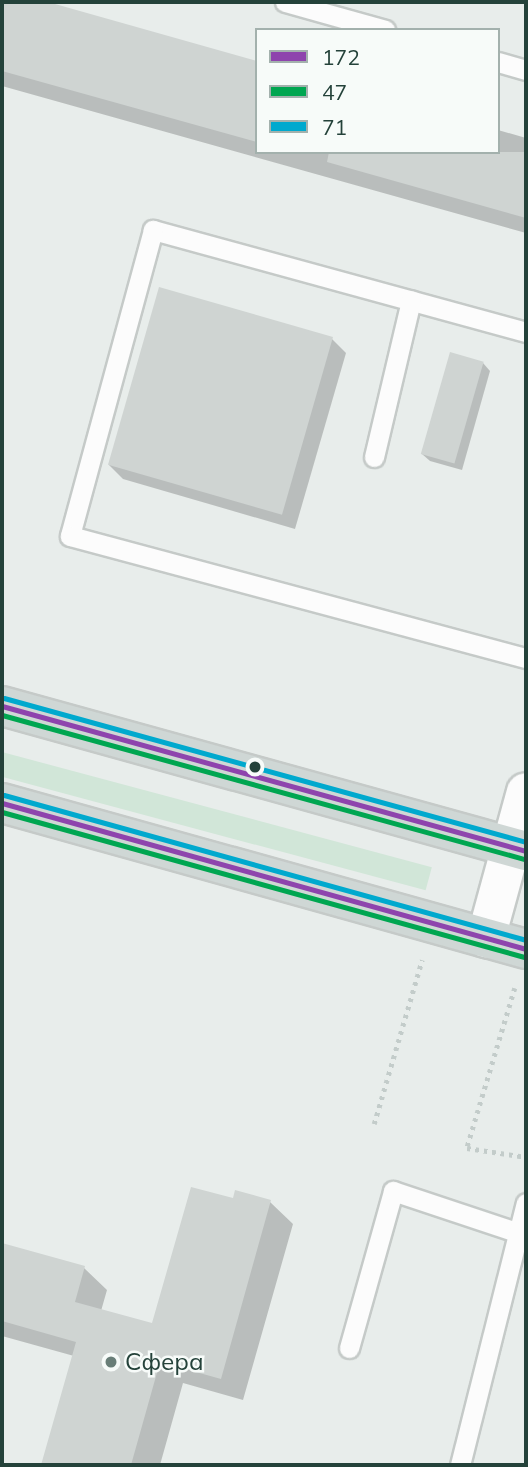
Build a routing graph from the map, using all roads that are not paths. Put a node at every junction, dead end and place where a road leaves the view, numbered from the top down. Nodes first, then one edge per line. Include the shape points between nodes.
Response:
1 (285, 2) edge
2 (378, 28) edge
3 (500, 63) edge
4 (526, 70) edge
5 (411, 300) junction
6 (526, 332) edge
7 (374, 457) dead end
8 (526, 658) edge
9 (2, 706) edge
10 (526, 792) edge
11 (2, 803) edge
12 (519, 849) edge
13 (486, 938) junction
14 (523, 962) edge
15 (526, 1203) edge
16 (519, 1233) junction
17 (349, 1348) dead end
18 (460, 1465) edge

1 - 2 lane
3 - 4 lane
5 - 6 lane
5 - 7 lane
5 - 8 lane via 153,230 70,536
9 - 12 main road
10 - 12 street
11 - 13 main road
12 - 13 street
13 - 14 main road
15 - 16 lane
16 - 17 lane via 393,1191
16 - 18 lane

